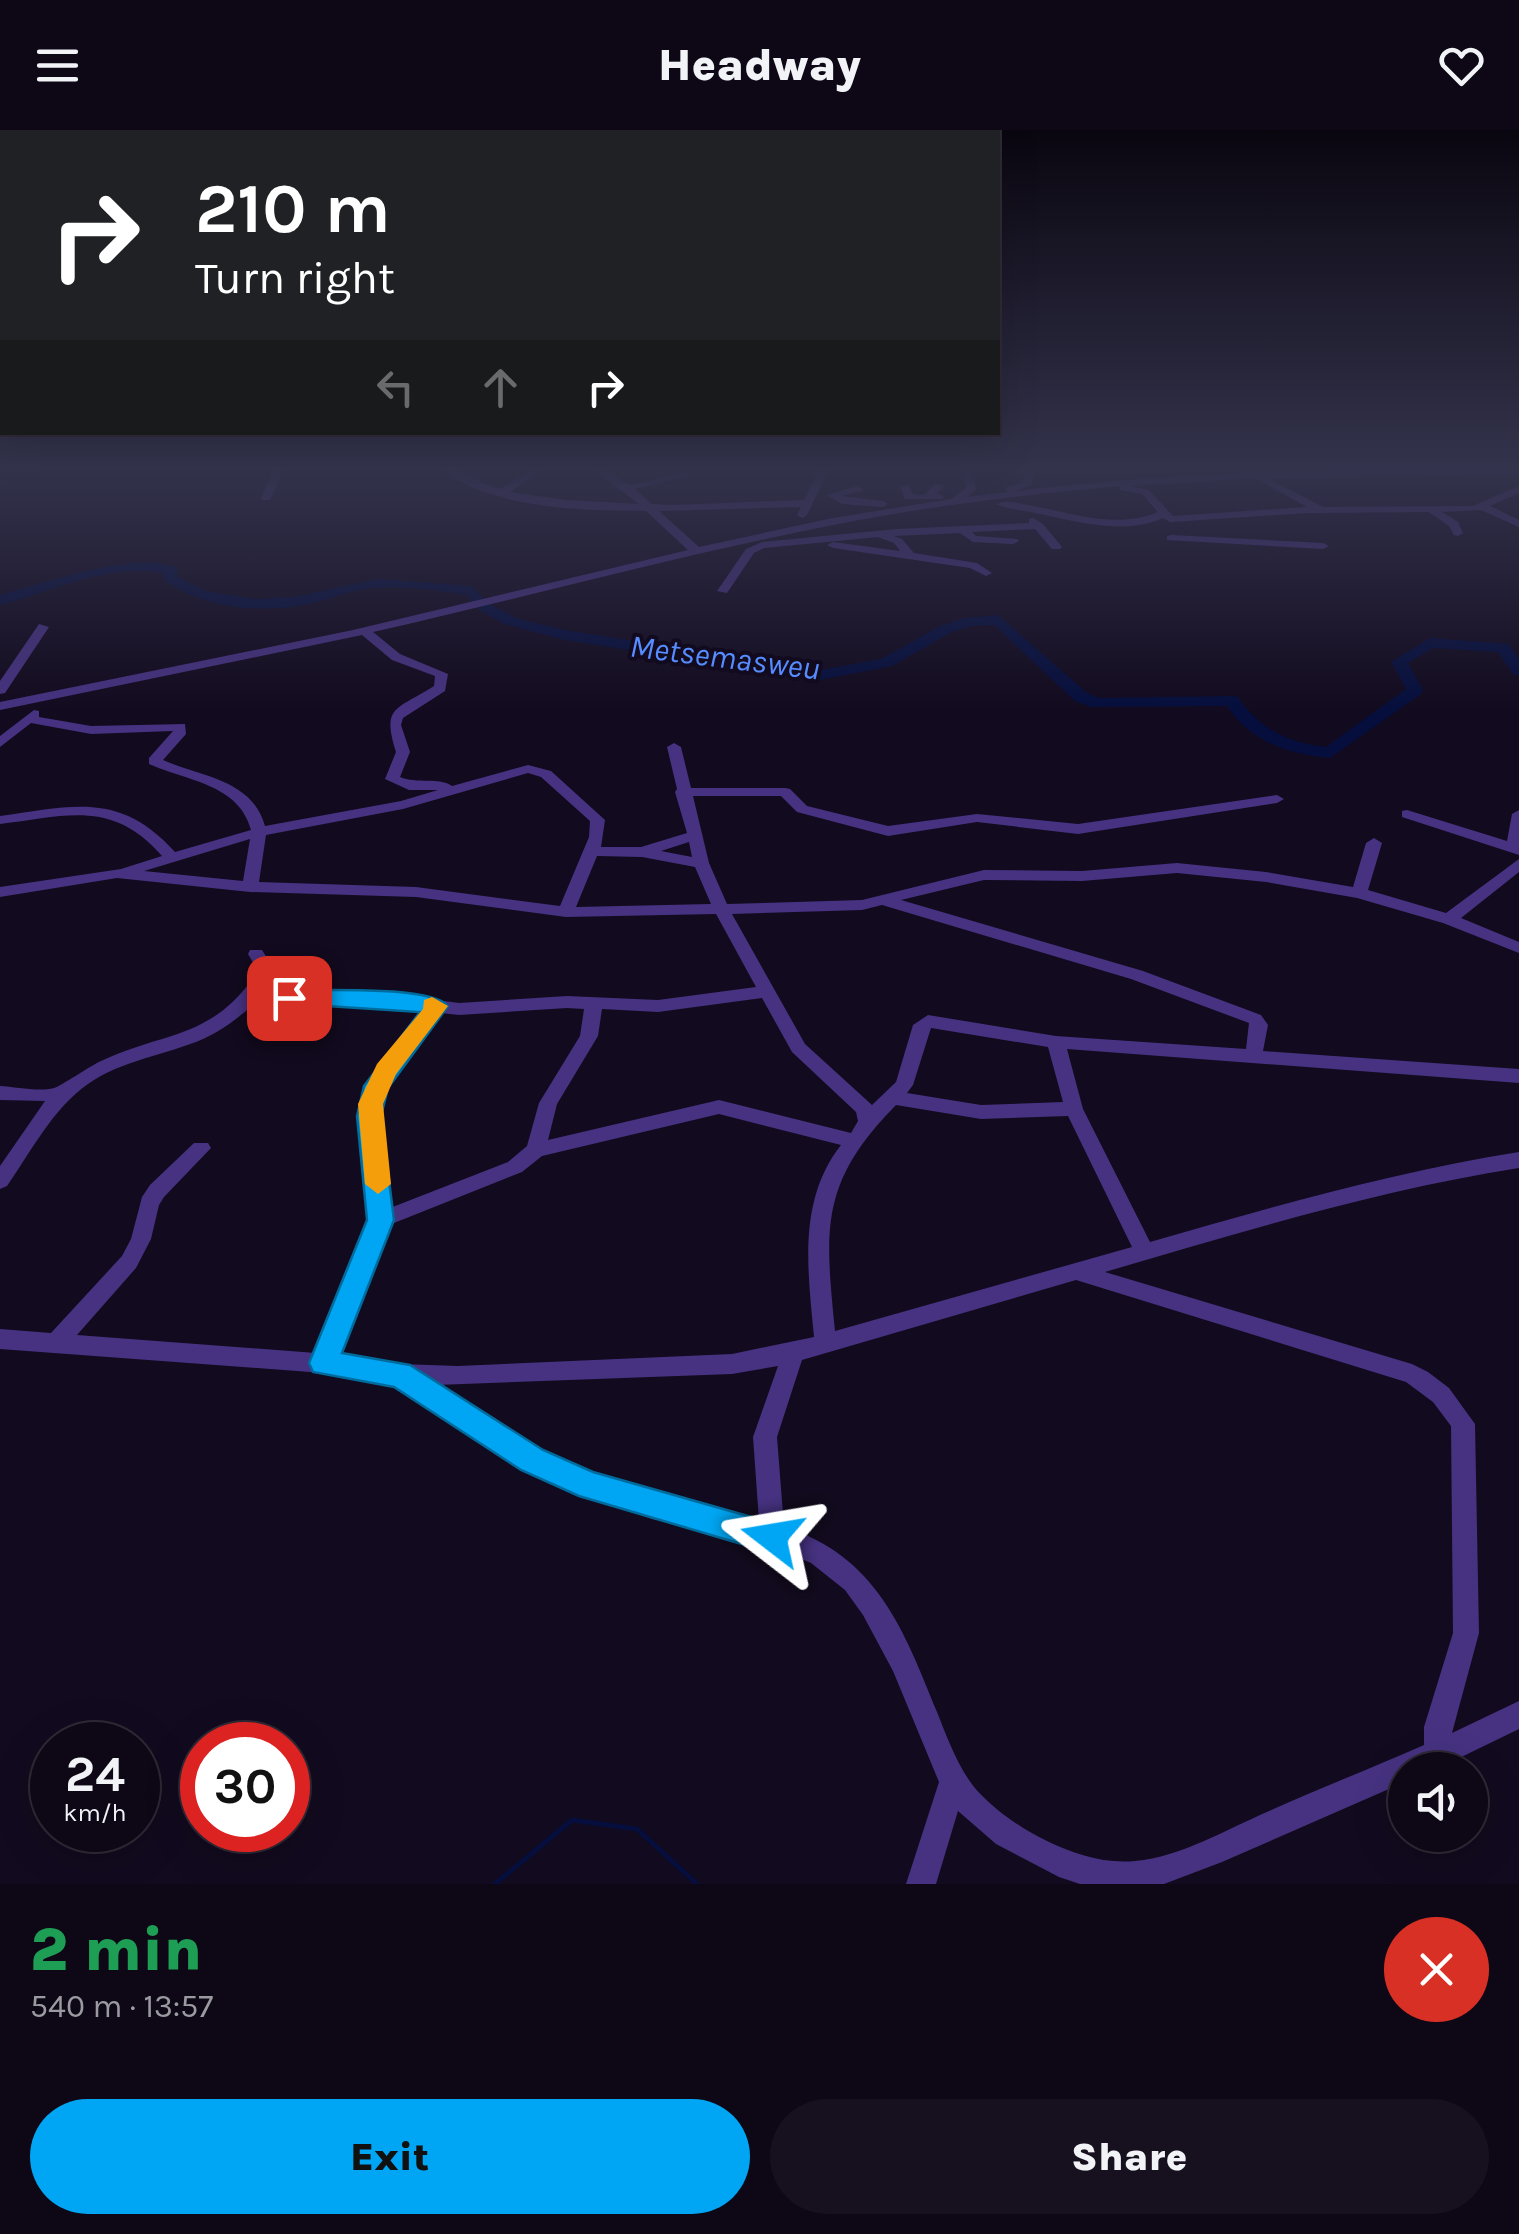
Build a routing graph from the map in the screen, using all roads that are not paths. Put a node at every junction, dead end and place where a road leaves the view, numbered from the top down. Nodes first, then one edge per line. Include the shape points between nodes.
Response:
1 (692, 551) edge
2 (751, 551) edge
3 (877, 551) edge
4 (905, 551) edge
5 (910, 556) junction
6 (986, 573) dead end
7 (723, 591) dead end
8 (43, 628) dead end
9 (364, 631) junction
10 (0, 690) edge
11 (56, 695) junction
12 (0, 706) edge
13 (29, 719) junction
14 (0, 743) edge
15 (674, 746) dead end
16 (465, 786) junction
17 (682, 792) junction
18 (1276, 799) dead end
19 (1407, 814) dead end
20 (1519, 814) edge
21 (0, 820) edge
22 (259, 832) junction
23 (693, 836) junction
24 (1374, 844) dead end
25 (592, 851) junction
26 (642, 852) junction
27 (1518, 854) edge
28 (172, 858) junction
29 (701, 863) junction
30 (116, 874) junction
31 (250, 886) junction
32 (0, 892) edge
33 (1359, 893) junction
34 (885, 900) junction
35 (721, 909) junction
36 (566, 912) junction
37 (1449, 918) junction
38 (1519, 948) edge
39 (256, 954) dead end
40 (765, 992) junction
41 (250, 998) junction
42 (594, 1002) junction
43 (437, 1006) junction
44 (1056, 1042) junction
45 (1254, 1053) junction
46 (1519, 1076) edge
47 (0, 1094) edge
48 (60, 1095) junction
49 (895, 1098) junction
50 (1074, 1109) junction
51 (868, 1120) junction
52 (852, 1141) junction
53 (202, 1148) dead end
54 (536, 1150) junction
55 (1519, 1160) edge
56 (0, 1181) edge
57 (381, 1220) junction
58 (1144, 1252) junction
59 (1074, 1270) junction
60 (0, 1339) edge
61 (825, 1342) junction
62 (55, 1344) junction
63 (793, 1352) junction
64 (323, 1363) junction
65 (400, 1374) junction
66 (772, 1537) junction
67 (1519, 1715) edge
68 (1437, 1752) edge
69 (1447, 1752) edge
70 (1388, 1777) edge
71 (952, 1780) junction
72 (921, 1884) edge

1 - 9 street
2 - 7 street
3 - 5 street
4 - 5 street
5 - 6 street
8 - 10 street
9 - 11 street
9 - 16 street via 396,657 444,678 440,688 397,716 402,752 392,779 408,786
11 - 12 street
11 - 13 street
13 - 14 street
13 - 22 street via 91,730 180,726 154,761 231,790 255,812
15 - 17 street
16 - 22 street via 403,805
16 - 25 street via 518,770 546,774 598,820
17 - 18 street via 785,792 802,810 888,832 976,818 1078,830
17 - 23 street
19 - 27 street
20 - 27 street
21 - 28 street via 107,809
22 - 28 street
22 - 31 street
23 - 26 street
23 - 29 street
24 - 33 street
25 - 26 street
25 - 36 street
26 - 29 street
27 - 37 street
28 - 30 street
29 - 35 street
30 - 31 street
30 - 32 street
31 - 36 street via 416,892
33 - 34 street via 1249,875 1146,868 1082,876 984,875
33 - 37 street
34 - 35 street
34 - 45 street via 1137,974 1254,1019
35 - 36 street
35 - 40 street
37 - 38 street
39 - 41 street via 267,971
40 - 42 street via 658,1006
40 - 51 street via 798,1048 864,1108
41 - 43 street
41 - 48 street via 193,1039 94,1068
42 - 43 street
42 - 54 street via 589,1036 548,1103
43 - 57 street via 385,1070 370,1104
44 - 45 street
44 - 49 street via 928,1021
44 - 50 street
45 - 46 street
47 - 48 street
48 - 56 street
49 - 50 street via 981,1112
49 - 51 street
50 - 58 street
51 - 52 street
52 - 54 street via 720,1107
52 - 61 street via 827,1184 819,1226
53 - 62 street via 157,1191 128,1262
54 - 57 street via 515,1167
55 - 58 street via 1423,1176
57 - 64 street
58 - 59 street
59 - 61 street
59 - 68 street via 1412,1374 1456,1410 1463,1424 1466,1633 1438,1727
60 - 62 street
61 - 63 street
62 - 64 street
63 - 65 street via 732,1364
63 - 66 street via 765,1437
64 - 65 street
65 - 66 street via 532,1460 590,1486
66 - 71 street via 832,1561 859,1587 912,1678
67 - 69 street
70 - 71 street via 1134,1876 1038,1855 989,1821
71 - 72 street

